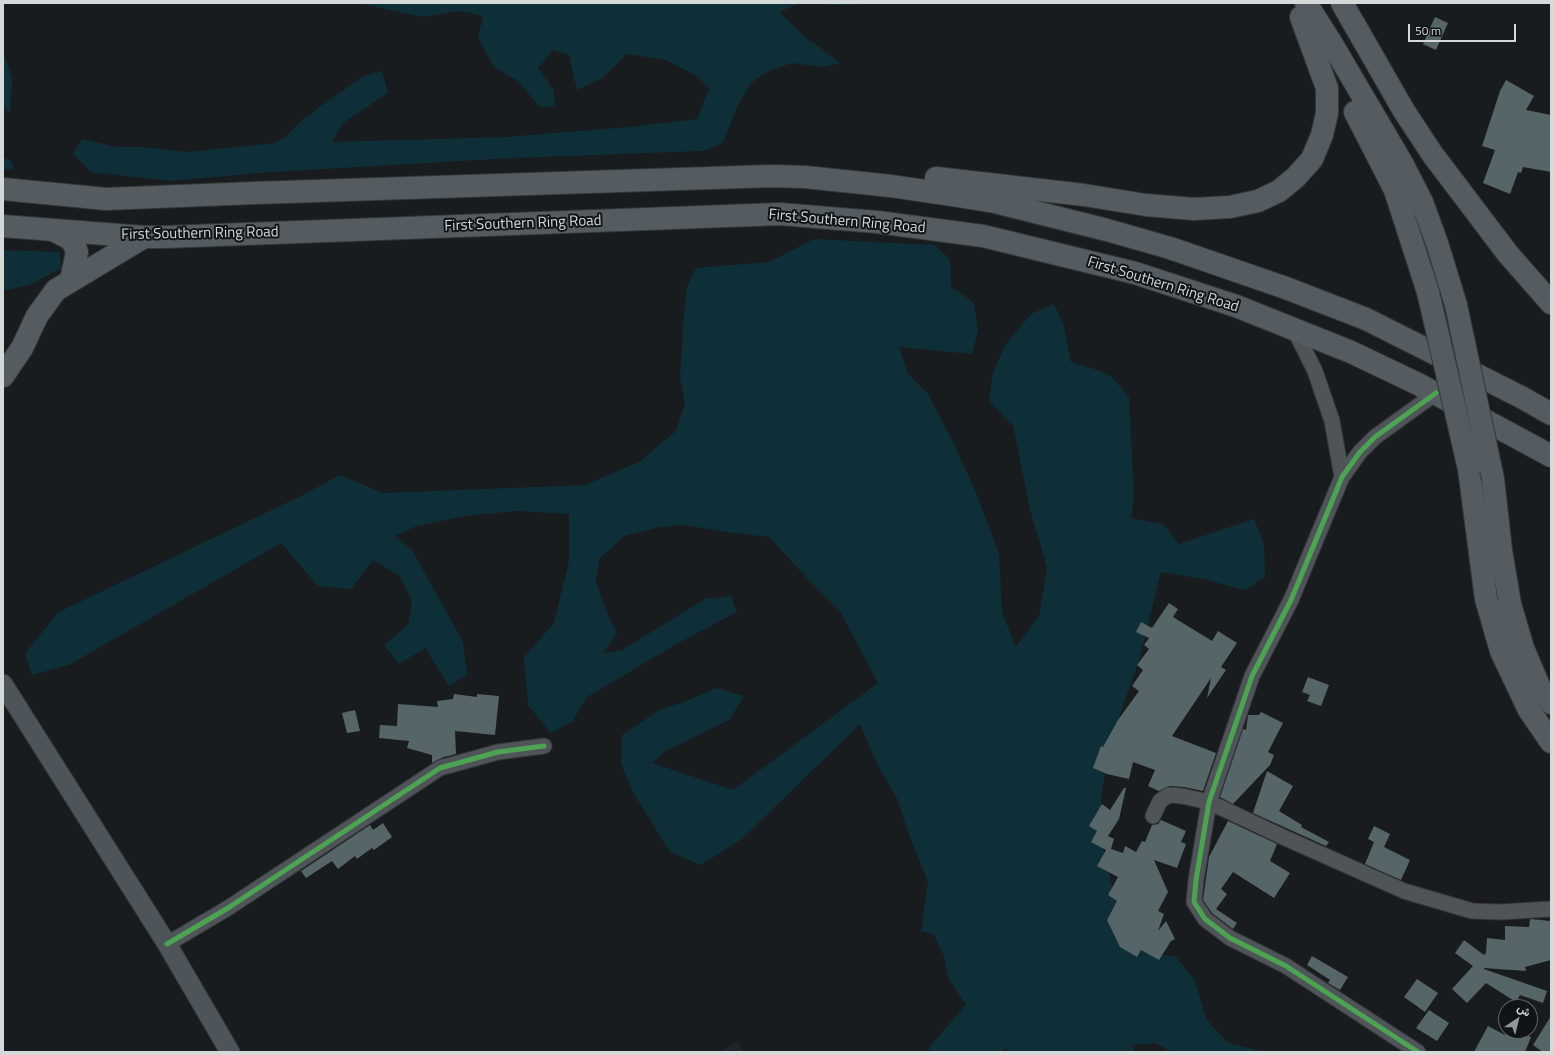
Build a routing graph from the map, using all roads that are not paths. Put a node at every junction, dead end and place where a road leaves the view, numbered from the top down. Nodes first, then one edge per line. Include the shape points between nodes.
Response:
1 (1321, 3) edge
2 (1342, 3) edge
3 (1300, 8) edge
4 (1335, 26) junction
5 (805, 177) junction
6 (3, 189) edge
7 (1422, 202) junction
8 (3, 226) edge
9 (53, 230) junction
10 (144, 237) junction
11 (1508, 254) junction
12 (71, 280) junction
13 (1551, 303) edge
14 (1294, 329) junction
15 (3, 376) edge
16 (1436, 393) junction
17 (1551, 414) edge
18 (1546, 454) edge
19 (1342, 477) junction
20 (3, 684) edge
21 (1551, 703) edge
22 (1551, 742) edge
23 (544, 746) dead end
24 (1209, 802) junction
25 (1153, 816) dead end
26 (1551, 909) edge
27 (167, 944) junction
28 (230, 1052) edge
29 (1418, 1052) edge

1 - 4 highway
2 - 11 highway via 1404,111 1433,155
3 - 5 highway via 1327,88 1327,113 1322,135 1312,159 1279,191 1258,201 1230,207 1194,210 932,178
3 - 7 highway via 1332,44
3 - 22 highway, bridge via 1395,190 1428,292 1469,469 1486,599 1501,651 1529,710
4 - 7 highway via 1403,155
4 - 11 highway via 1423,149
5 - 6 highway via 764,176 106,199
5 - 17 highway via 891,186 995,202 1170,248 1286,288 1366,320
7 - 21 highway, bridge via 1456,305 1493,479 1510,604 1523,648 1539,686
8 - 9 highway, First Southern Ring Road
9 - 10 highway, First Southern Ring Road
9 - 12 highway via 72,240 77,252
10 - 12 highway
10 - 14 highway, First Southern Ring Road via 780,214 877,222 990,238 1135,273 1236,306
11 - 13 highway
12 - 15 highway via 56,290 37,316 22,348
14 - 16 highway, First Southern Ring Road via 1351,352
14 - 19 street via 1315,372 1332,421
16 - 18 highway, First Southern Ring Road
16 - 19 street via 1375,437 1360,452
19 - 24 street via 1291,600 1252,676
20 - 27 main road
23 - 27 street via 498,752 440,768 228,908
24 - 25 street via 1169,795 1160,801
24 - 26 street via 1404,891 1472,910 1500,912
24 - 29 street via 1194,902 1205,919 1230,938 1286,966
27 - 28 main road

